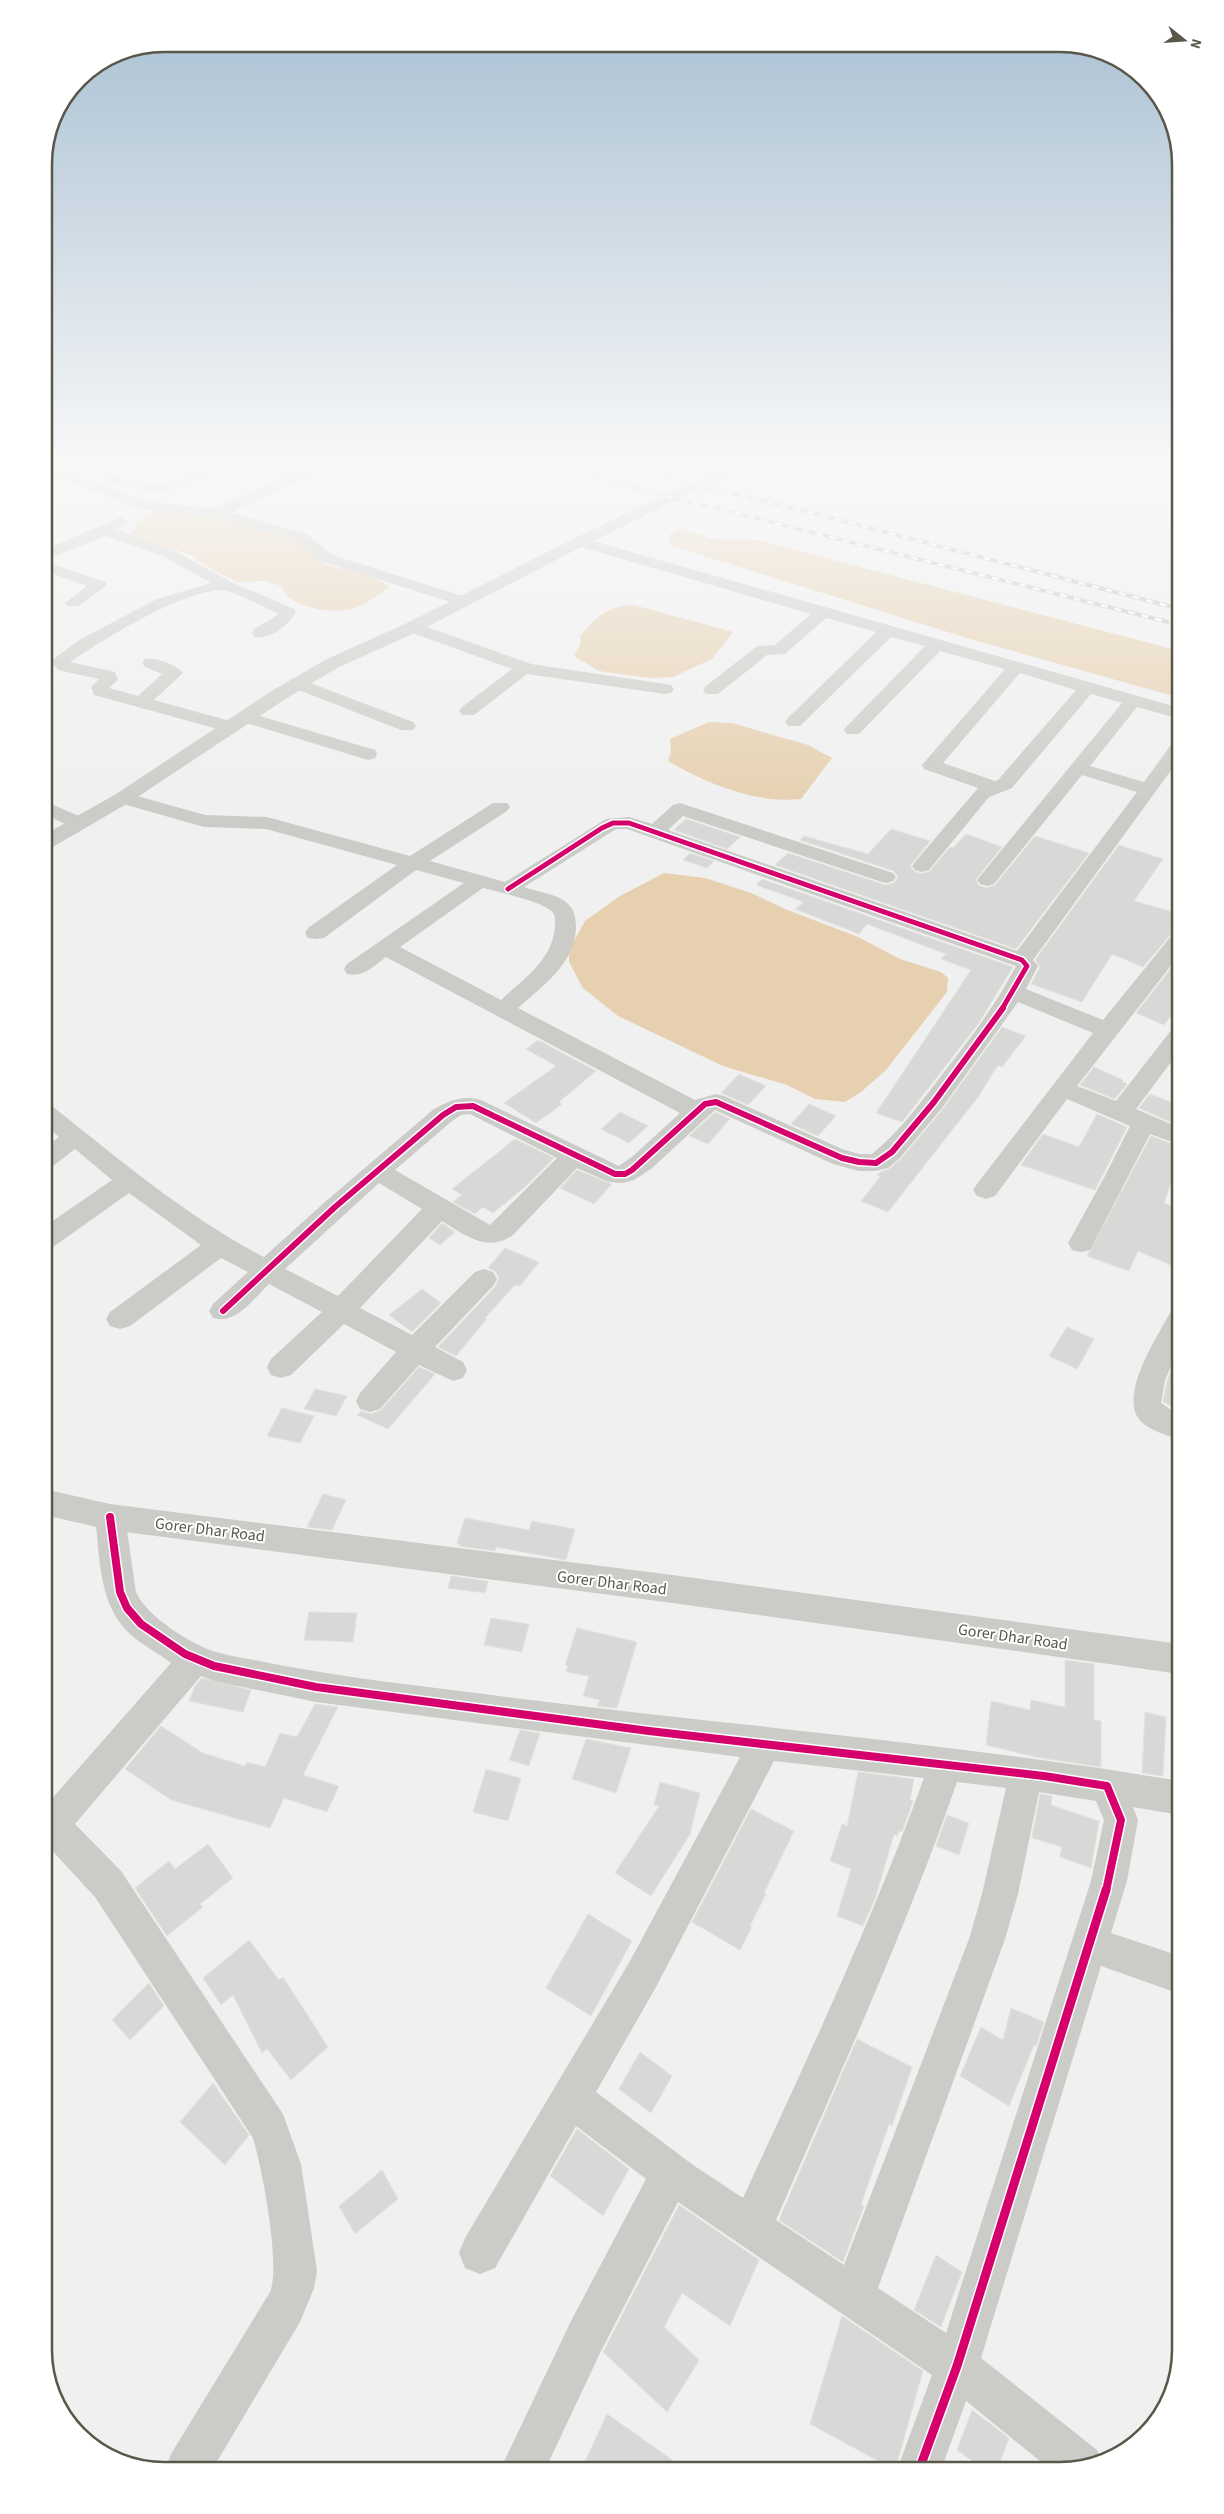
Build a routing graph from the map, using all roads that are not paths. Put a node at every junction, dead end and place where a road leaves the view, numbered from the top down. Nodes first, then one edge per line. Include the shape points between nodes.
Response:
1 (71, 575) edge
2 (208, 575) edge
3 (381, 575) edge
4 (513, 575) edge
5 (695, 575) edge
6 (225, 585) junction
7 (463, 601) junction
8 (73, 603) dead end
9 (823, 612) junction
10 (413, 627) junction
11 (887, 631) junction
12 (260, 633) dead end
13 (936, 645) junction
14 (151, 663) dead end
15 (524, 668) junction
16 (1015, 668) junction
17 (297, 683) junction
18 (1086, 688) junction
19 (665, 690) dead end
20 (712, 690) dead end
21 (1133, 701) junction
22 (140, 703) junction
23 (468, 711) dead end
24 (1172, 712) edge
25 (246, 717) junction
26 (794, 722) dead end
27 (407, 726) dead end
28 (231, 727) junction
29 (853, 730) dead end
30 (368, 754) dead end
31 (1172, 757) edge
32 (1077, 768) junction
33 (996, 788) junction
34 (1148, 789) junction
35 (123, 798) junction
36 (500, 807) dead end
37 (53, 811) edge
38 (79, 823) junction
39 (656, 831) junction
40 (53, 839) edge
41 (414, 862) junction
42 (922, 866) dead end
43 (886, 877) dead end
44 (987, 880) dead end
45 (480, 881) junction
46 (508, 889) junction
47 (316, 933) dead end
48 (385, 948) junction
49 (1022, 960) junction
50 (1172, 965) edge
51 (354, 969) dead end
52 (1014, 992) junction
53 (503, 1010) junction
54 (1107, 1030) junction
55 (1172, 1045) edge
56 (1064, 1088) junction
57 (696, 1112) junction
58 (1121, 1112) junction
59 (53, 1119) edge
60 (1144, 1122) junction
61 (1172, 1134) edge
62 (75, 1137) junction
63 (53, 1154) edge
64 (574, 1156) junction
65 (378, 1171) junction
66 (130, 1180) junction
67 (986, 1190) dead end
68 (439, 1208) junction
69 (53, 1234) edge
70 (1081, 1243) dead end
71 (218, 1245) junction
72 (267, 1271) junction
73 (484, 1279) dead end
74 (341, 1310) junction
75 (223, 1311) dead end
76 (120, 1319) dead end
77 (1172, 1336) edge
78 (415, 1350) junction
79 (281, 1367) dead end
80 (453, 1370) dead end
81 (370, 1401) dead end
82 (1172, 1425) edge
83 (52, 1504) edge
84 (110, 1516) junction
85 (196, 1658) junction
86 (1172, 1658) edge
87 (766, 1744) junction
88 (946, 1764) junction
89 (1026, 1774) junction
90 (1107, 1786) junction
91 (1172, 1797) edge
92 (1089, 1944) junction
93 (1172, 1972) edge
94 (571, 2096) junction
95 (671, 2173) junction
96 (751, 2228) junction
97 (480, 2253) dead end
98 (853, 2297) junction
99 (957, 2366) junction
100 (192, 2461) edge
101 (526, 2461) edge
102 (1075, 2461) edge
103 (922, 2462) edge

1 - 8 street via 99,585
2 - 6 street
3 - 7 street
4 - 7 street
5 - 9 street
6 - 12 street via 288,612 284,619
6 - 22 street via 163,602 93,639 60,661 64,666 109,676 109,680 98,689 100,691
7 - 10 street
9 - 11 street
9 - 20 street via 779,650 763,650
10 - 15 street
10 - 17 street
11 - 13 street
11 - 26 street
13 - 16 street
13 - 29 street
14 - 22 street via 174,673
15 - 19 street
15 - 23 street
16 - 18 street
16 - 33 street via 931,765
17 - 25 street
17 - 27 street
18 - 21 street
18 - 33 street via 1005,784
21 - 24 street
21 - 32 street
22 - 28 street
25 - 28 street
25 - 30 street
28 - 35 street
31 - 34 street
32 - 34 street
32 - 44 street
33 - 42 street via 982,793
34 - 49 street
35 - 38 street
35 - 41 street via 204,821 266,823
36 - 41 street
37 - 38 street
38 - 40 street
39 - 43 street via 680,809
39 - 46 street via 629,823 613,823
39 - 49 street
41 - 45 street
41 - 47 street
45 - 46 street
45 - 48 street
46 - 53 street via 550,902 561,908 566,919 561,949 555,961
48 - 51 street
48 - 53 street
49 - 52 street via 1027,966
50 - 54 street
52 - 54 street
52 - 57 street via 910,1130 879,1162 855,1162 830,1153 716,1102 705,1104
53 - 57 street
54 - 56 street
55 - 58 street
56 - 58 street
56 - 67 street
57 - 64 street via 639,1165 626,1173 609,1174
58 - 60 street
59 - 62 street
60 - 61 street
60 - 70 street
62 - 63 street
62 - 66 street
64 - 65 street via 480,1109 463,1105 443,1115
64 - 68 street via 498,1234 480,1232
65 - 68 street
65 - 72 street
66 - 69 street
66 - 71 street
68 - 74 street
71 - 72 street
71 - 76 street
72 - 74 street
72 - 75 street
73 - 78 street
74 - 78 street
74 - 79 street
77 - 82 street via 1148,1386 1146,1399 1148,1410
78 - 80 street
78 - 81 street
83 - 84 street, Gorer Dhar Road
84 - 85 street via 120,1592 127,1608 141,1624
84 - 86 street, Gorer Dhar Road
85 - 87 street via 214,1666 316,1687
85 - 100 street via 61,1814 56,1824 59,1833 108,1884 121,1903 269,2128 281,2164 296,2271 293,2288 285,2307
87 - 88 street
87 - 94 street via 642,1974
88 - 89 street
88 - 96 street via 873,1954
89 - 90 street
89 - 98 street via 987,1939
90 - 91 street
90 - 92 street via 1121,1820 1108,1881
92 - 93 street
92 - 99 street
94 - 95 street
94 - 97 street
95 - 96 street
95 - 101 street via 586,2336
96 - 98 street
98 - 99 street
99 - 102 street
99 - 103 street

